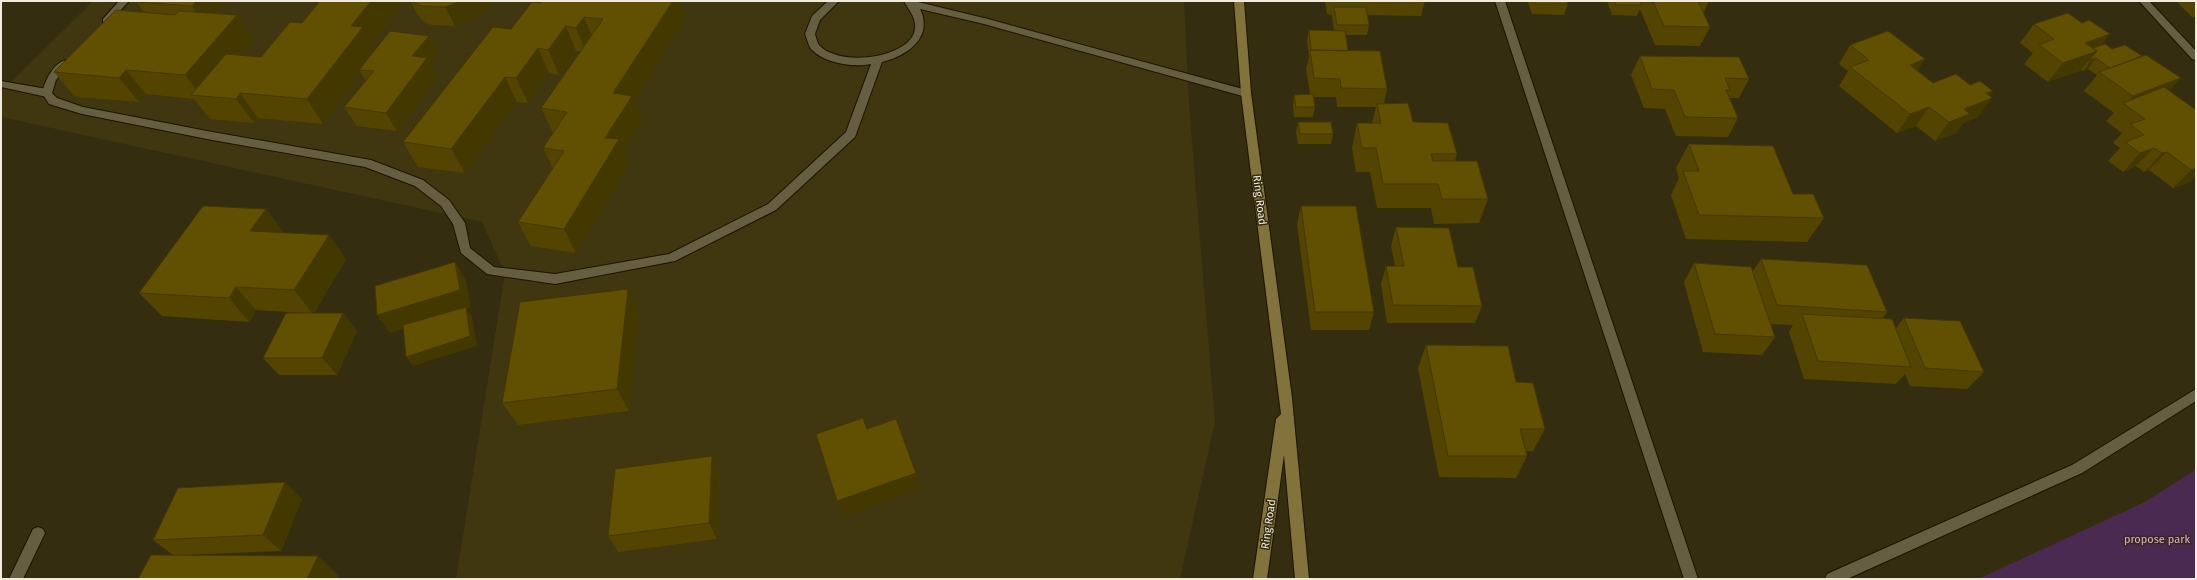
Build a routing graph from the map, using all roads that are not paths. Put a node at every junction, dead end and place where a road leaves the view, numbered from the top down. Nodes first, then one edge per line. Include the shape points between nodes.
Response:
1 (124, 1) edge
2 (834, 1) edge
3 (1239, 1) edge
4 (1500, 1) edge
5 (2144, 1) edge
6 (909, 2) edge
7 (97, 30) edge
8 (71, 57) edge
9 (2196, 57) edge
10 (877, 62) junction
11 (1, 84) edge
12 (47, 93) junction
13 (1246, 93) junction
14 (2196, 394) edge
15 (1286, 398) junction
16 (38, 533) dead end
17 (16, 579) edge
18 (1260, 579) edge
19 (1302, 579) edge
20 (1691, 579) edge
21 (1832, 579) edge

1 - 7 street
2 - 10 street via 820,11 811,24 810,38 819,51 834,60 855,63
3 - 13 main road, Ring Road
4 - 20 street
5 - 9 street
6 - 10 street via 919,15 920,29 913,43 898,54
6 - 13 street
8 - 12 street via 51,79
10 - 12 street via 851,134 772,207 671,258 555,279 491,271 465,250 459,223 445,203 419,183 367,163 82,110 53,101
11 - 12 street
13 - 15 main road, Ring Road
14 - 21 street via 2077,469
15 - 18 main road, Ring Road
15 - 19 main road, Ring Road
16 - 17 street

